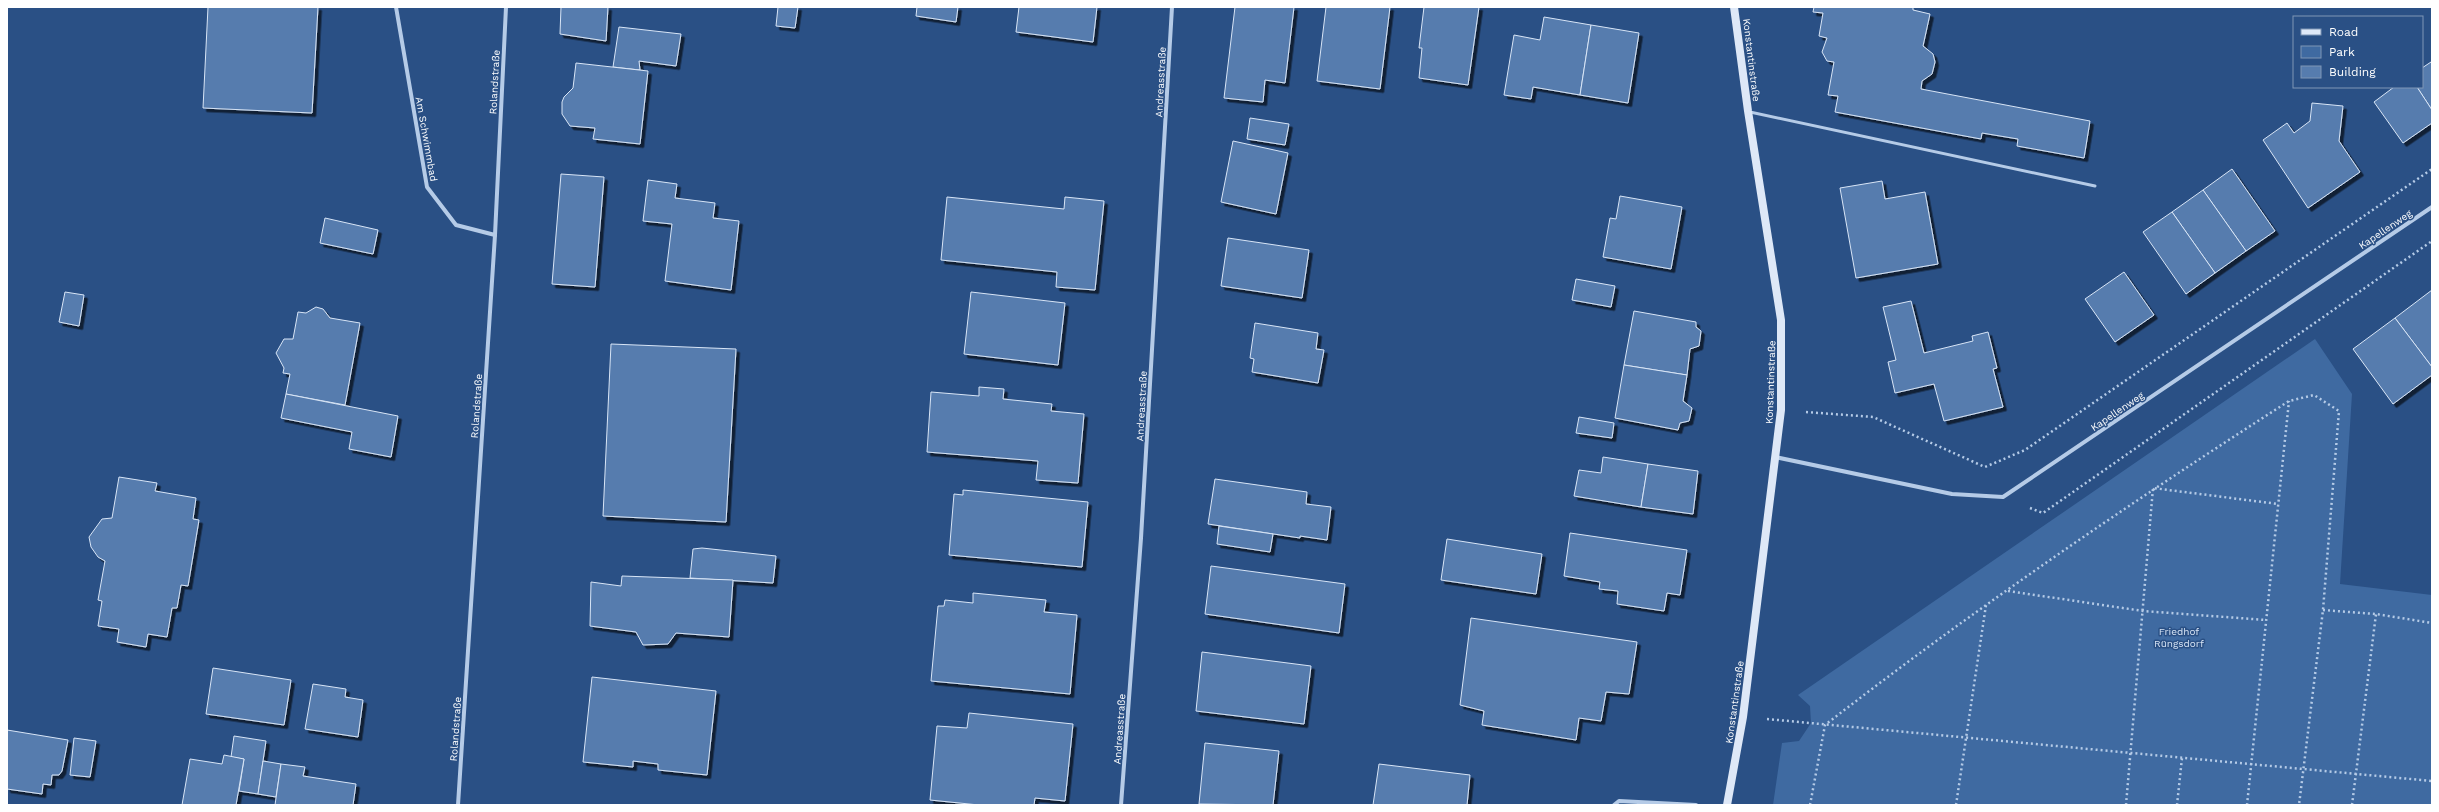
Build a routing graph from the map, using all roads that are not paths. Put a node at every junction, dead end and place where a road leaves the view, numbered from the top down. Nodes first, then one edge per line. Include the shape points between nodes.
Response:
1 (396, 7) edge
2 (506, 7) edge
3 (1172, 7) edge
4 (1734, 7) edge
5 (1748, 111) junction
6 (2095, 186) dead end
7 (2432, 207) edge
8 (495, 235) junction
9 (1775, 457) junction
10 (458, 805) edge
11 (1121, 805) edge
12 (1614, 805) edge
13 (1696, 805) edge
14 (1727, 805) edge

1 - 8 street, Am Schwimmbad via 427,187 456,225
2 - 8 street, Rolandstraße
3 - 11 street, Andreasstraße via 1142,538
4 - 5 main road, Konstantinstraße
5 - 6 lane
5 - 9 main road, Konstantinstraße via 1781,320 1781,410
7 - 9 street, Kapellenweg via 2003,497 1952,494
8 - 10 street, Rolandstraße
9 - 14 main road, Konstantinstraße via 1743,717
12 - 13 street via 1619,801

